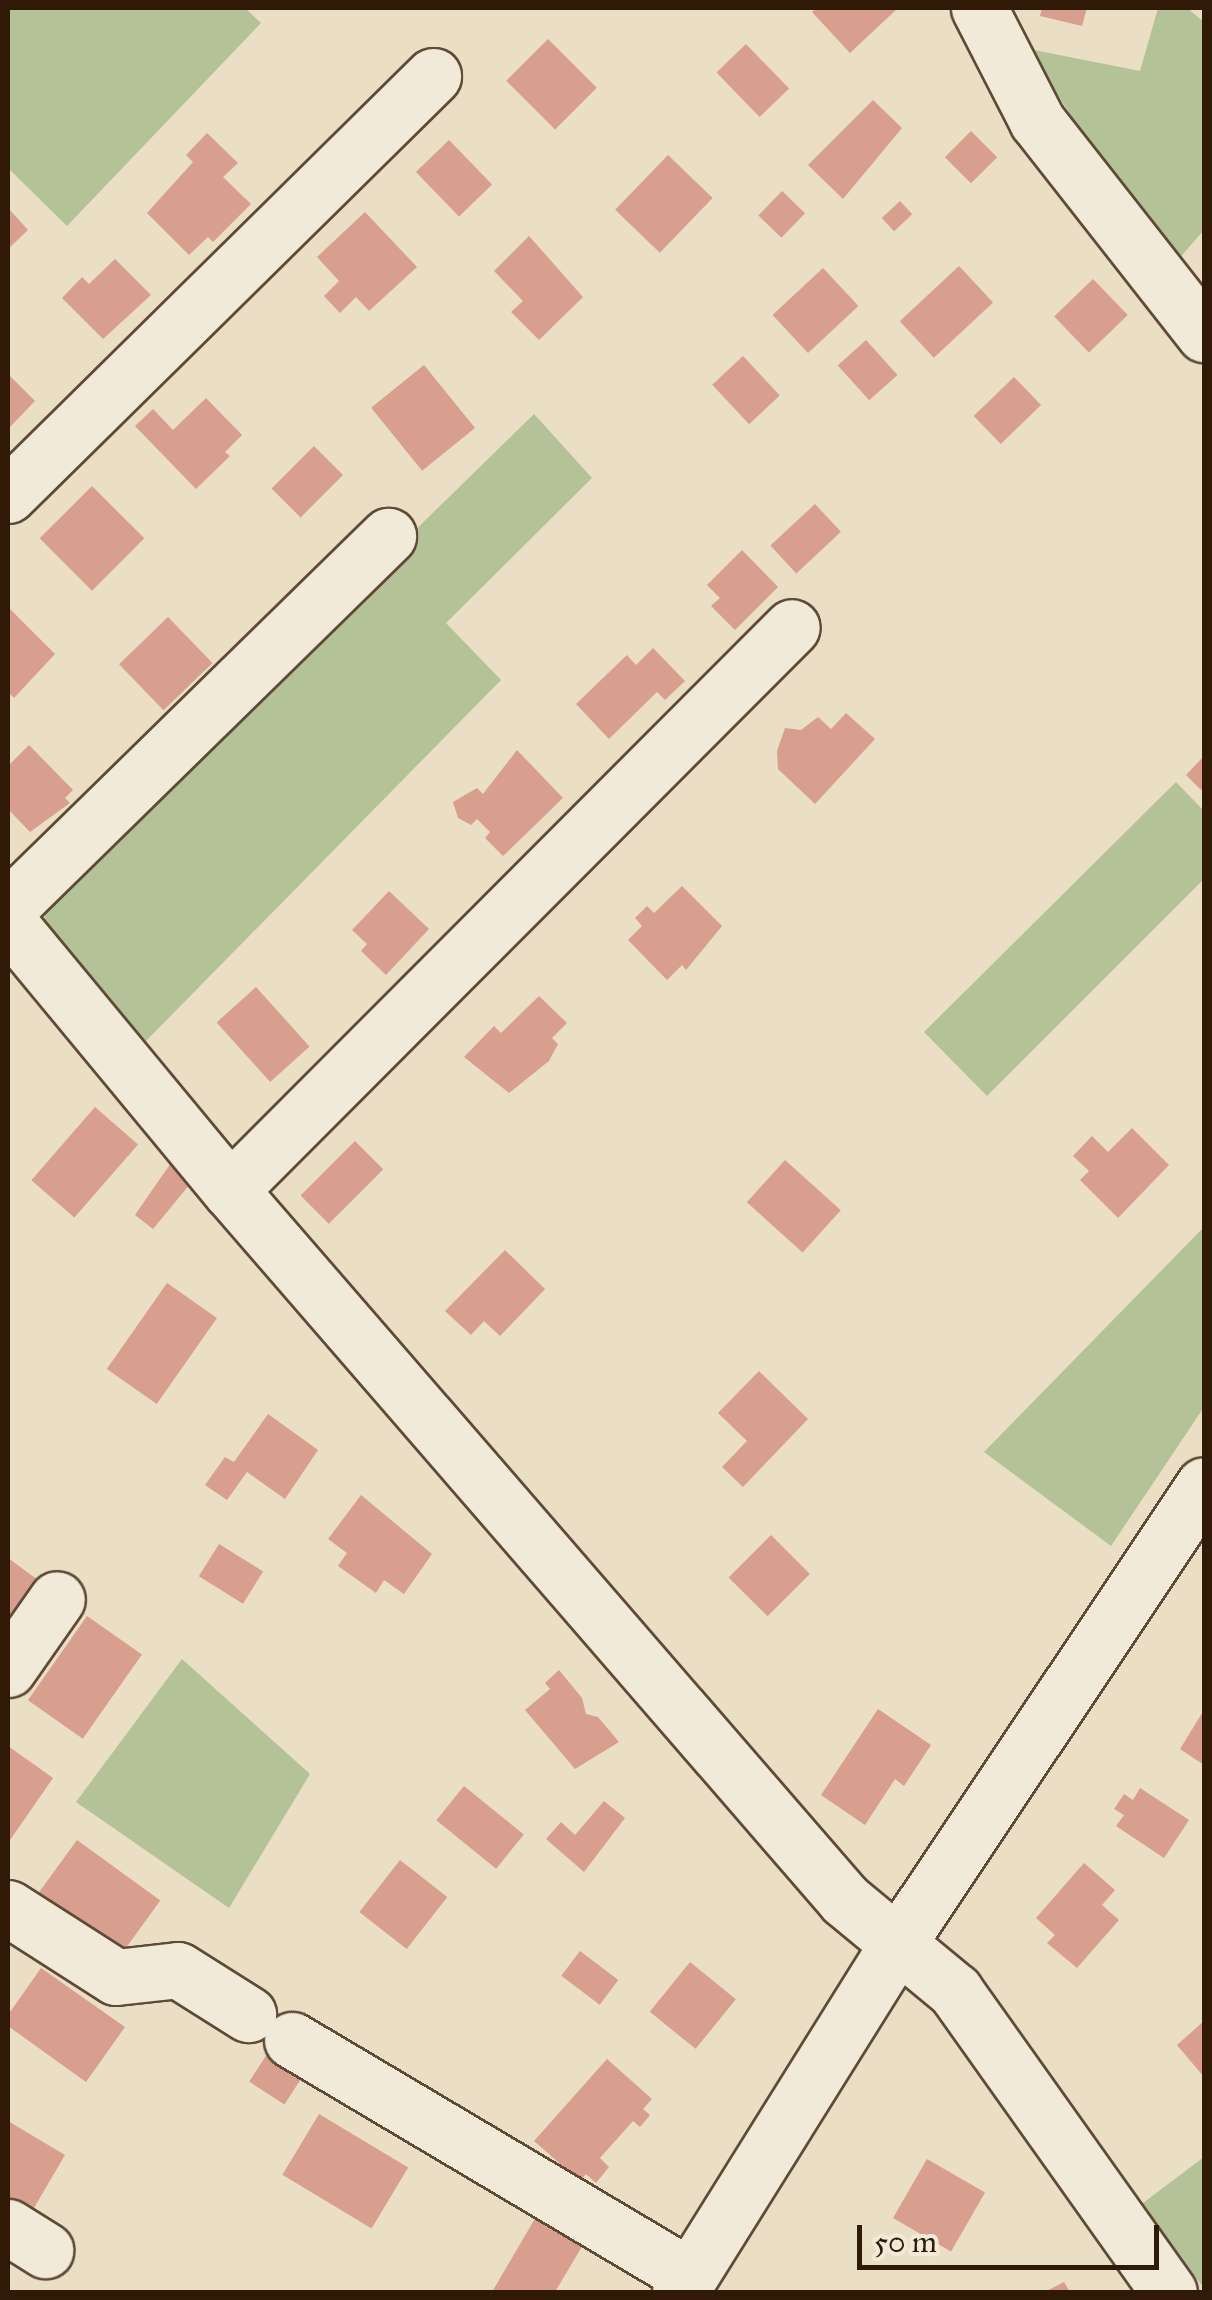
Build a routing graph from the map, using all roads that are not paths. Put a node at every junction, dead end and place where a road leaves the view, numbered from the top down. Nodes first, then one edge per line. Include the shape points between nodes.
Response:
1 (980, 8) edge
2 (434, 76) dead end
3 (1204, 334) edge
4 (8, 495) edge
5 (388, 536) dead end
6 (792, 627) dead end
7 (8, 908) edge
8 (8, 922) edge
9 (230, 1190) junction
10 (1204, 1486) edge
11 (56, 1599) dead end
12 (8, 1669) edge
13 (8, 1908) edge
14 (896, 1946) junction
15 (684, 2284) edge
16 (1169, 2292) edge

1 - 3 street via 1023,98 1064,161
2 - 4 street
5 - 7 street
6 - 9 street
8 - 9 street
9 - 14 street via 844,1900
10 - 14 street
11 - 12 street
13 - 15 street via 116,1977 178,1970
14 - 15 street
14 - 16 street via 955,1991

